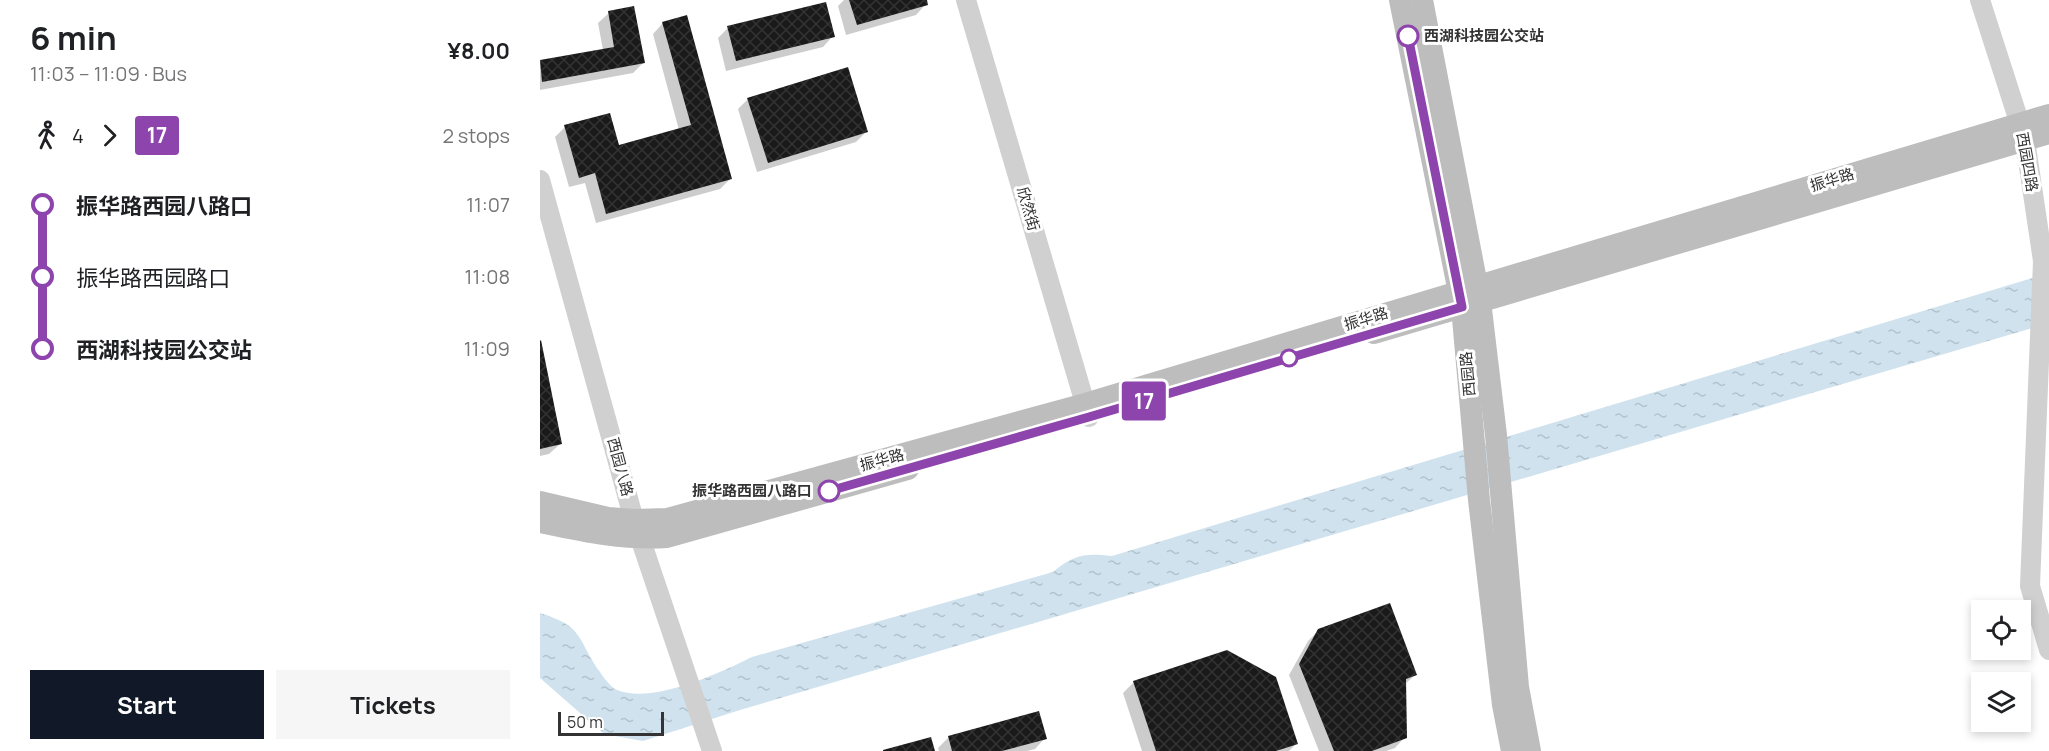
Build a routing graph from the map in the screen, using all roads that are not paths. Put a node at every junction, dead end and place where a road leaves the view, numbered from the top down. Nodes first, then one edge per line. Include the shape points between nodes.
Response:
1 (966, 0) edge
2 (1400, 0) edge
3 (1422, 0) edge
4 (1980, 0) edge
5 (2049, 115) edge
6 (2022, 132) junction
7 (2049, 133) edge
8 (540, 180) edge
9 (1470, 296) junction
10 (1087, 411) junction
11 (540, 502) edge
12 (540, 522) edge
13 (637, 530) junction
14 (2049, 650) edge
15 (710, 745) edge
16 (1512, 751) edge
17 (1530, 751) edge

1 - 10 street, 欣然街
2 - 9 main road, 西园路
3 - 9 main road, 西园路
4 - 6 street, 西园四路
5 - 6 main road, 振华路
6 - 7 main road, 振华路
6 - 9 main road, 振华路
6 - 14 street, 西园四路 via 2043,261 2030,586
8 - 13 street, 西园八路
9 - 10 main road, 振华路
9 - 16 main road, 西园路 via 1473,439 1503,705
9 - 17 main road, 西园路 via 1496,435 1518,687
10 - 13 main road, 振华路
11 - 13 main road, 振华路 via 608,518
12 - 13 main road, 振华路 via 598,535
13 - 15 street, 西园八路

